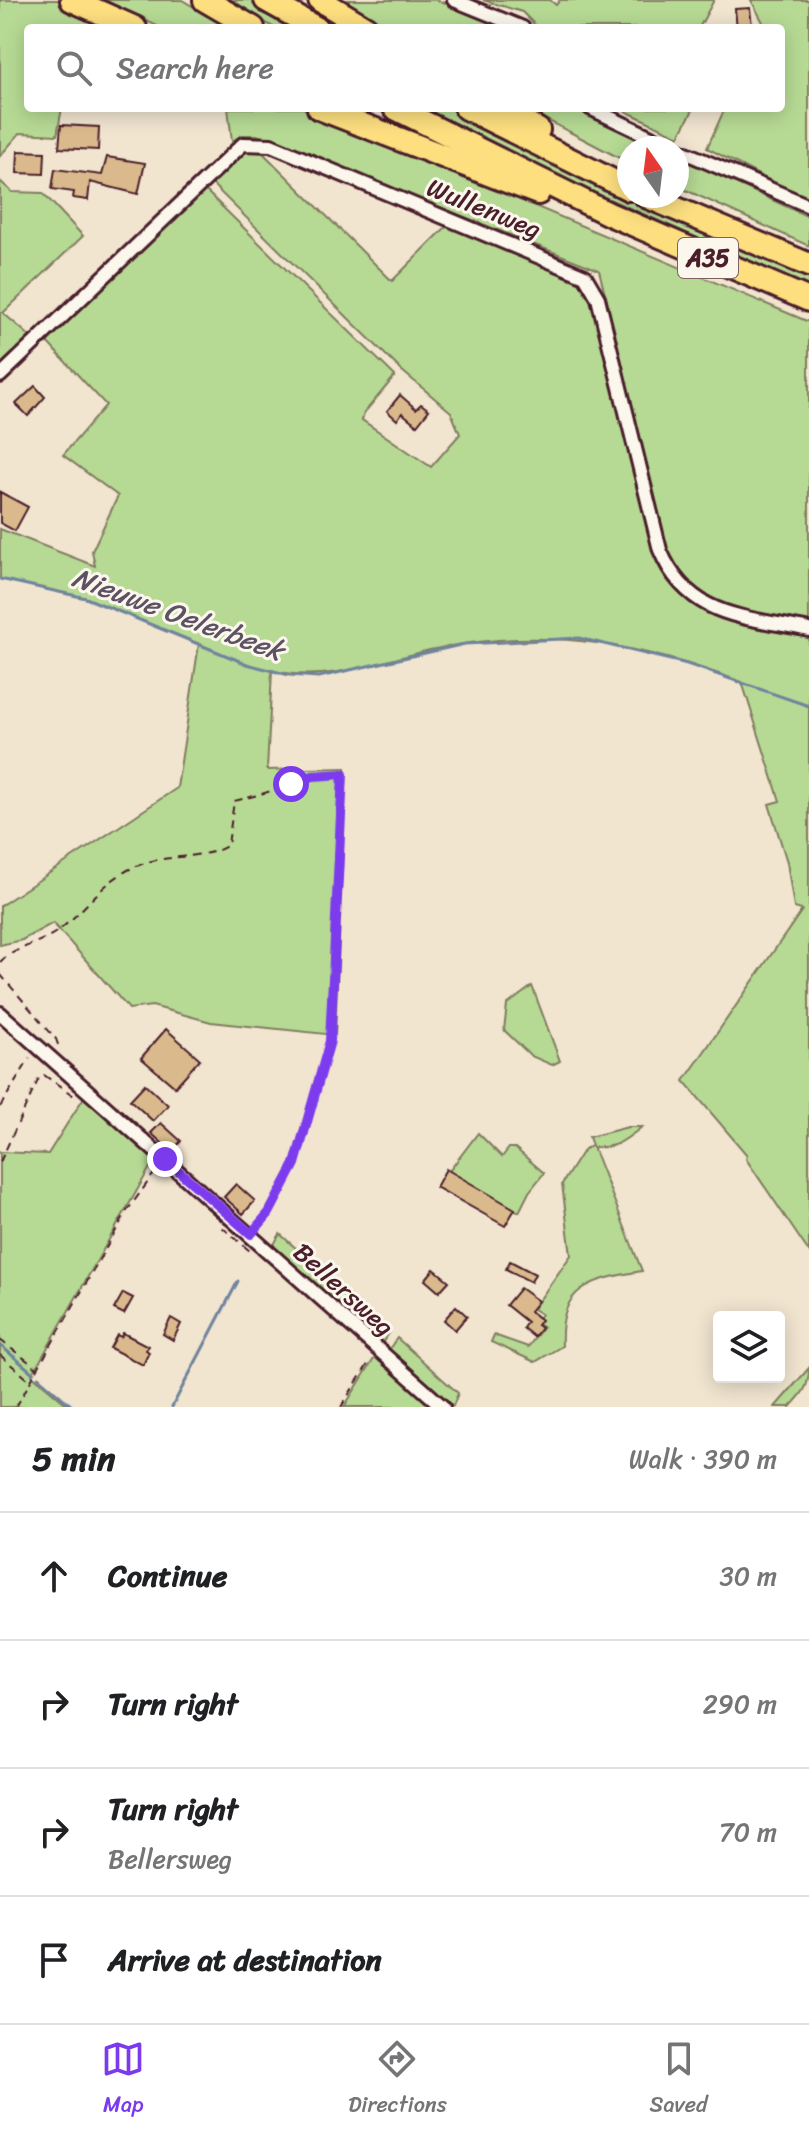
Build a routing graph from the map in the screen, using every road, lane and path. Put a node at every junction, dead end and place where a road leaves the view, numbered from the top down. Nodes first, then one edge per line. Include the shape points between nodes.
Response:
1 (72, 0) edge
2 (205, 0) edge
3 (266, 0) edge
4 (320, 0) edge
5 (454, 0) edge
6 (126, 24) edge
7 (246, 24) edge
8 (309, 24) edge
9 (359, 24) edge
10 (513, 24) edge
11 (329, 112) edge
12 (403, 112) edge
13 (474, 112) edge
14 (507, 112) edge
15 (598, 112) edge
16 (649, 136) edge
17 (689, 155) edge
18 (617, 182) edge
19 (617, 183) edge
20 (809, 206) edge
21 (674, 208) edge
22 (609, 214) junction
23 (809, 265) edge
24 (809, 300) edge
25 (0, 376) edge
26 (809, 630) edge
27 (0, 962) edge
28 (0, 974) edge
29 (0, 1013) edge
30 (37, 1046) junction
31 (53, 1061) junction
32 (77, 1098) dead end
33 (0, 1107) edge
34 (165, 1159) junction
35 (0, 1162) edge
36 (215, 1221) dead end
37 (255, 1238) junction
38 (0, 1340) edge
39 (378, 1349) junction
40 (0, 1355) edge
41 (39, 1370) junction
42 (30, 1381) junction
43 (16, 1407) edge
44 (341, 1407) edge
45 (443, 1407) edge

1 - 6 highway
2 - 7 highway
3 - 8 highway
4 - 9 highway
5 - 10 street
11 - 22 highway, A35 via 516,187
12 - 22 highway, A35
13 - 19 highway
14 - 18 highway
15 - 16 street
17 - 20 street
21 - 23 highway, A35
22 - 24 highway, A35
25 - 26 street, Wullenweg via 243,144 271,145 585,276 598,298 660,550 673,577 687,593 717,610
27 - 37 path via 58,931 117,875 176,855 221,851 228,845 234,801 313,776 343,774 330,1041 295,1164
28 - 31 path via 56,1039 60,1053
29 - 30 street, Bellersweg
30 - 31 street, Bellersweg
30 - 33 path
31 - 34 street, Bellersweg
32 - 35 path via 44,1075 39,1078
34 - 37 street, Bellersweg
34 - 41 path via 127,1211
36 - 37 path via 247,1251
37 - 39 street, Bellersweg
38 - 41 path
39 - 44 path
39 - 45 street, Bellersweg
40 - 42 path
41 - 42 path
42 - 43 path

